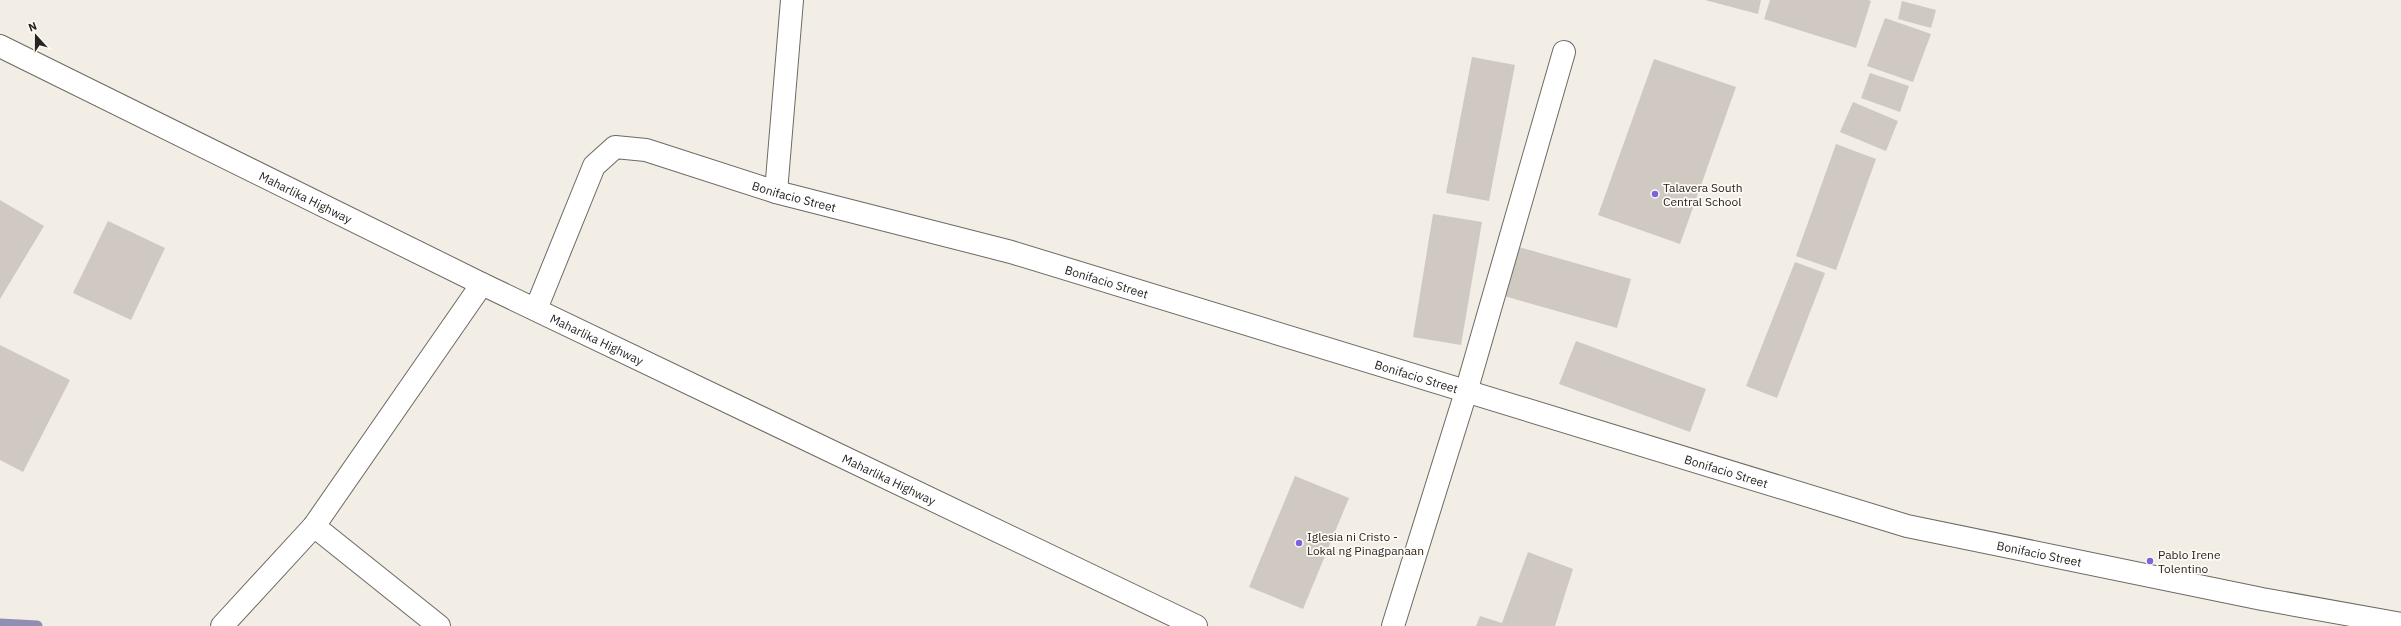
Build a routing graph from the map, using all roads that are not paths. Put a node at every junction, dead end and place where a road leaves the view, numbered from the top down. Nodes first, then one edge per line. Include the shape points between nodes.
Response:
1 (792, 0) edge
2 (0, 46) edge
3 (1564, 52) dead end
4 (776, 192) junction
5 (482, 284) junction
6 (536, 309) junction
7 (1466, 392) junction
8 (314, 526) junction
9 (2401, 624) edge
10 (222, 626) edge
11 (439, 626) edge
12 (1196, 626) edge
13 (1393, 626) edge

1 - 4 main road
2 - 5 main road, Maharlika Highway
3 - 7 main road
4 - 6 main road, Bonifacio Street via 646,150 615,147 594,166
4 - 7 main road, Bonifacio Street via 1011,252
5 - 6 main road, Maharlika Highway
5 - 8 main road
6 - 12 main road, Maharlika Highway
7 - 9 main road, Bonifacio Street via 1907,526 2262,599
7 - 13 main road
8 - 10 main road
8 - 11 main road

